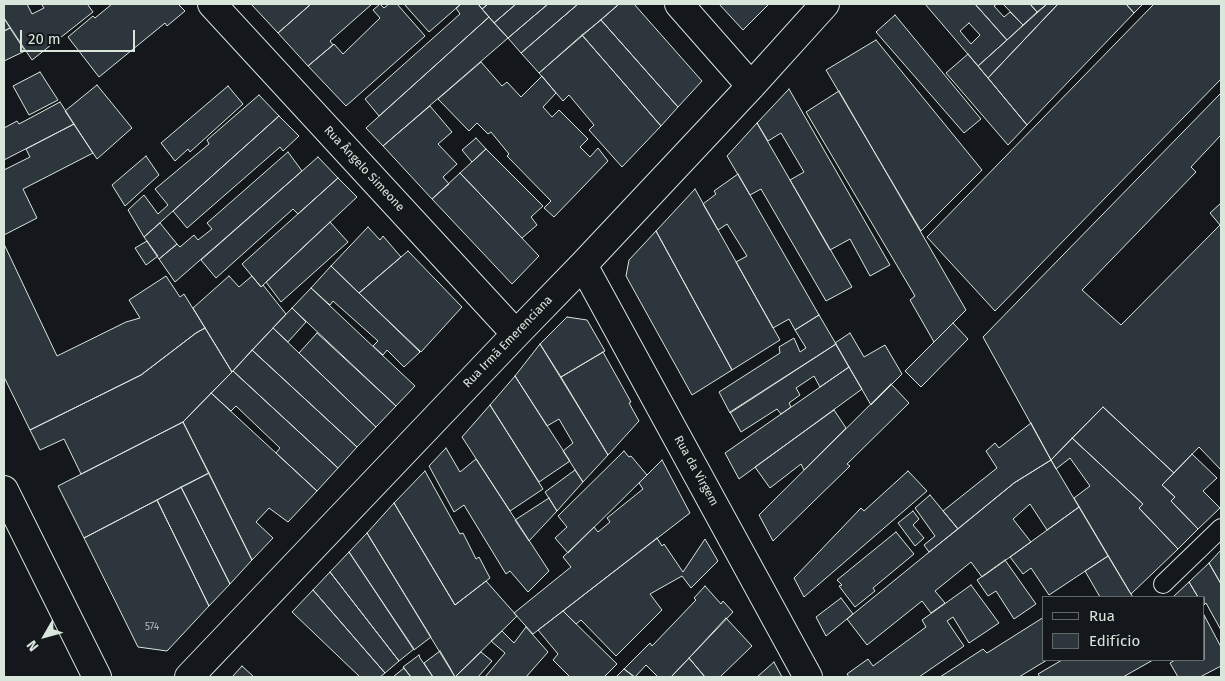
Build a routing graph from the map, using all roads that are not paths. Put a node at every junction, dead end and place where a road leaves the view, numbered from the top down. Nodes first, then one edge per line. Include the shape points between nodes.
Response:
1 (212, 4) edge
2 (680, 4) edge
3 (824, 4) edge
4 (751, 86) junction
5 (583, 265) junction
6 (516, 334) junction
7 (4, 490) edge
8 (1221, 528) edge
9 (1163, 584) dead end
10 (97, 677) edge
11 (188, 677) edge
12 (808, 677) edge

1 - 6 street, Rua Ângelo Simeone
2 - 4 street
3 - 4 street, Rua Irmã Emerenciana
4 - 5 street, Rua Irmã Emerenciana
5 - 6 street, Rua Irmã Emerenciana
5 - 12 street, Rua da Virgem
6 - 11 street, Rua Irmã Emerenciana
7 - 10 street
8 - 9 lane

